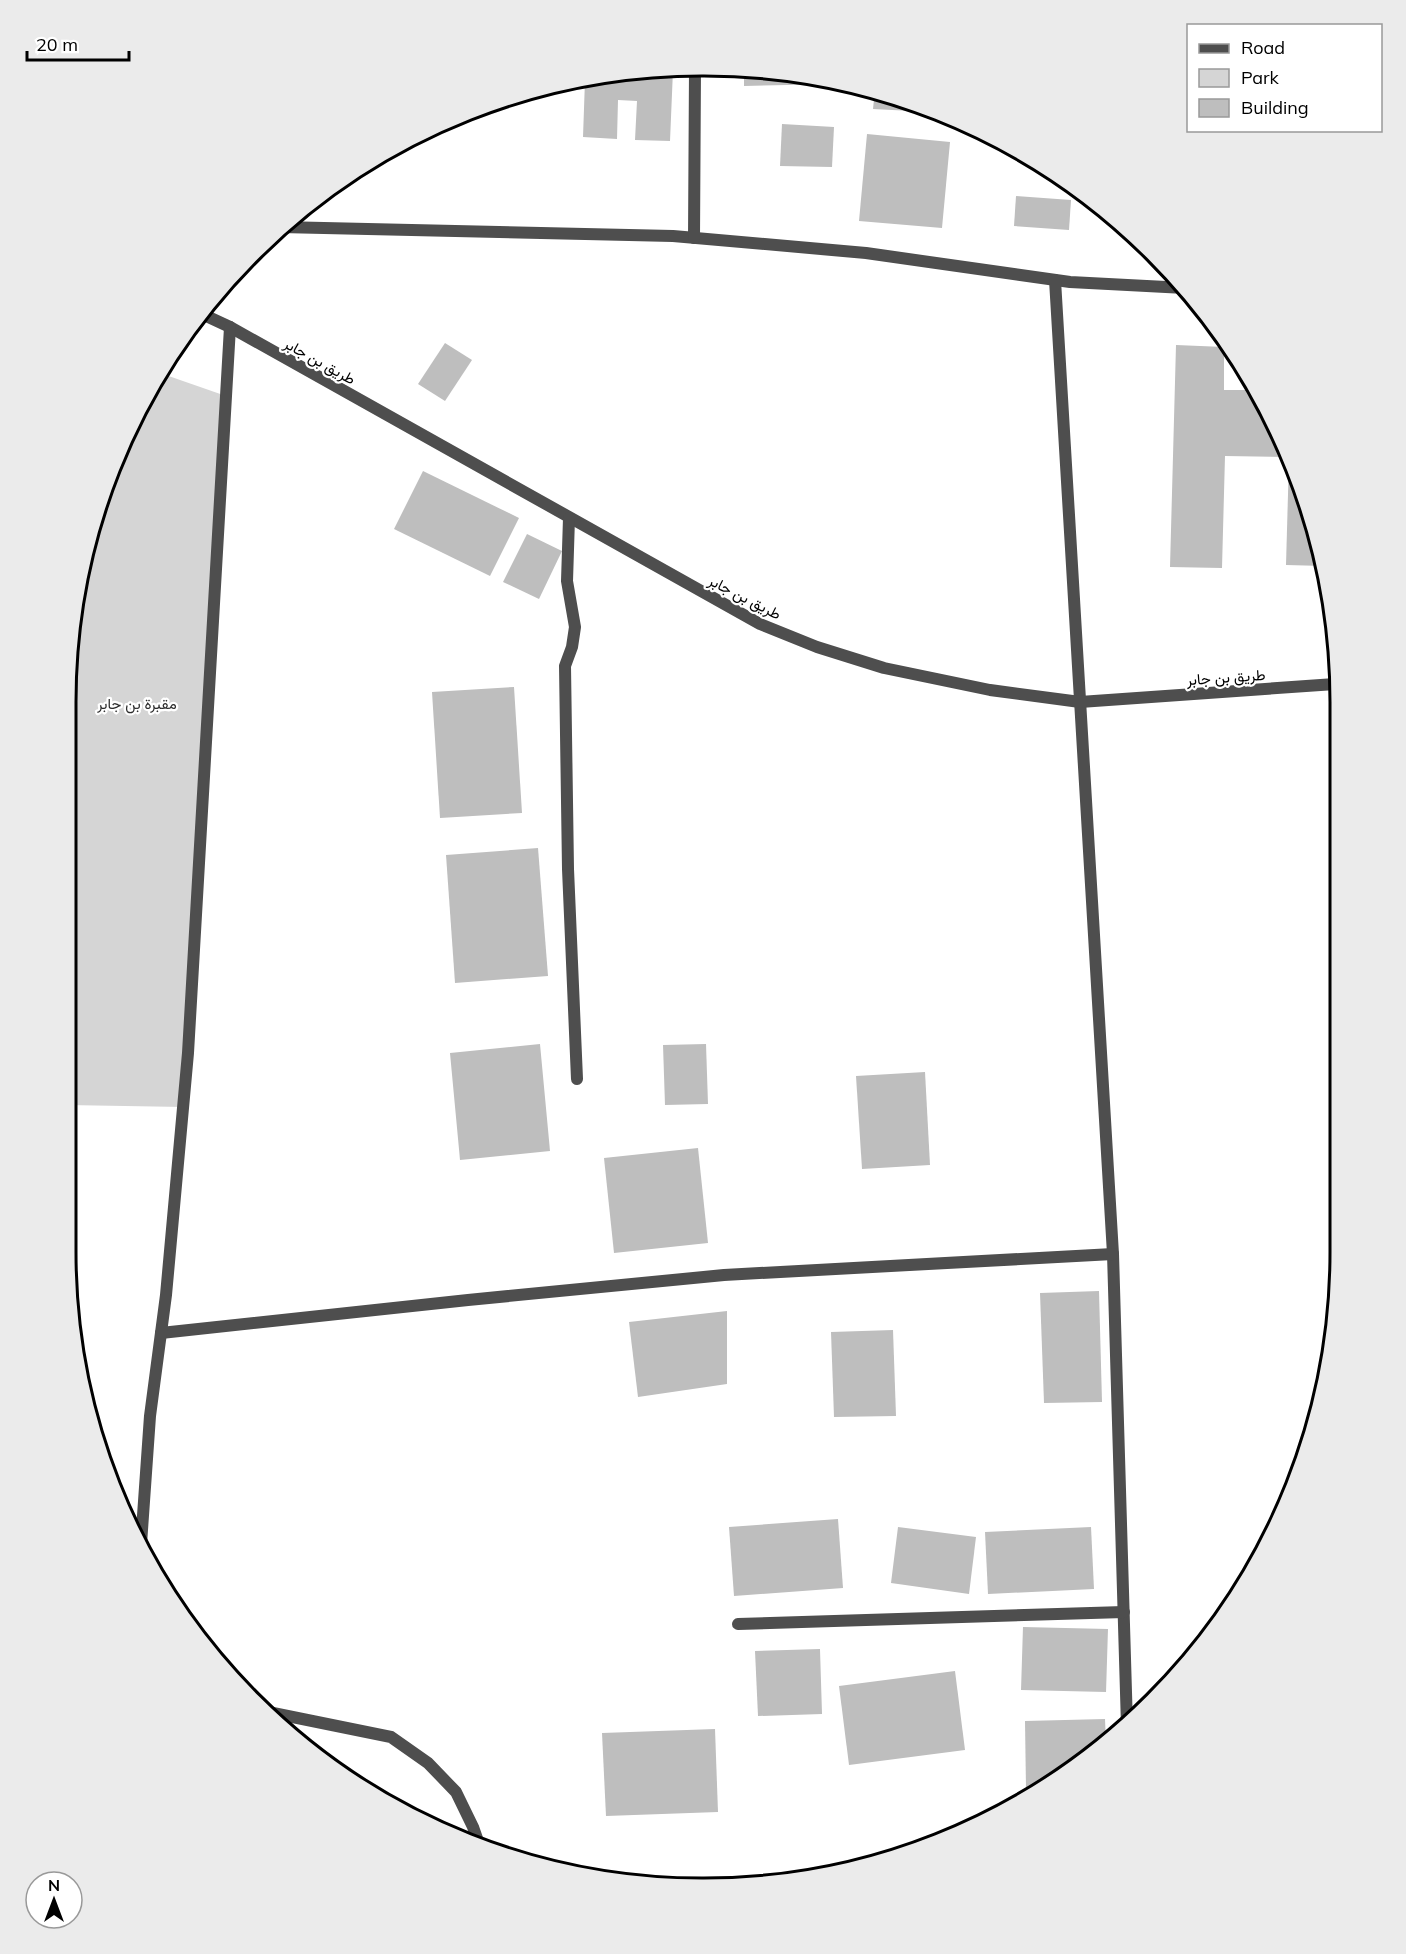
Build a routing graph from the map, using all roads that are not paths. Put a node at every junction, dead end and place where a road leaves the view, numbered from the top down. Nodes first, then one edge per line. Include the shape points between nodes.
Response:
1 (695, 76) edge
2 (296, 227) edge
3 (694, 238) junction
4 (1055, 280) junction
5 (1172, 288) edge
6 (210, 318) edge
7 (230, 327) junction
8 (569, 518) junction
9 (1329, 684) edge
10 (1080, 702) junction
11 (577, 1079) dead end
12 (1113, 1254) junction
13 (161, 1333) junction
14 (142, 1530) edge
15 (1124, 1612) junction
16 (738, 1624) dead end
17 (1127, 1712) edge
18 (282, 1715) edge
19 (476, 1835) edge

1 - 3 street
2 - 3 street
3 - 4 street via 866,253
4 - 5 street
4 - 10 street
6 - 7 street, طريق بن جابر
7 - 8 street, طريق بن جابر
7 - 13 street via 188,1053
8 - 10 street, طريق بن جابر via 760,624 817,647 935,679
8 - 11 street via 567,581 574,627 566,666 568,869
9 - 10 street, طريق بن جابر
10 - 12 street
12 - 13 street via 724,1275
12 - 15 street
13 - 14 street
15 - 16 street
15 - 17 street
18 - 19 street via 391,1737 428,1763 456,1792

